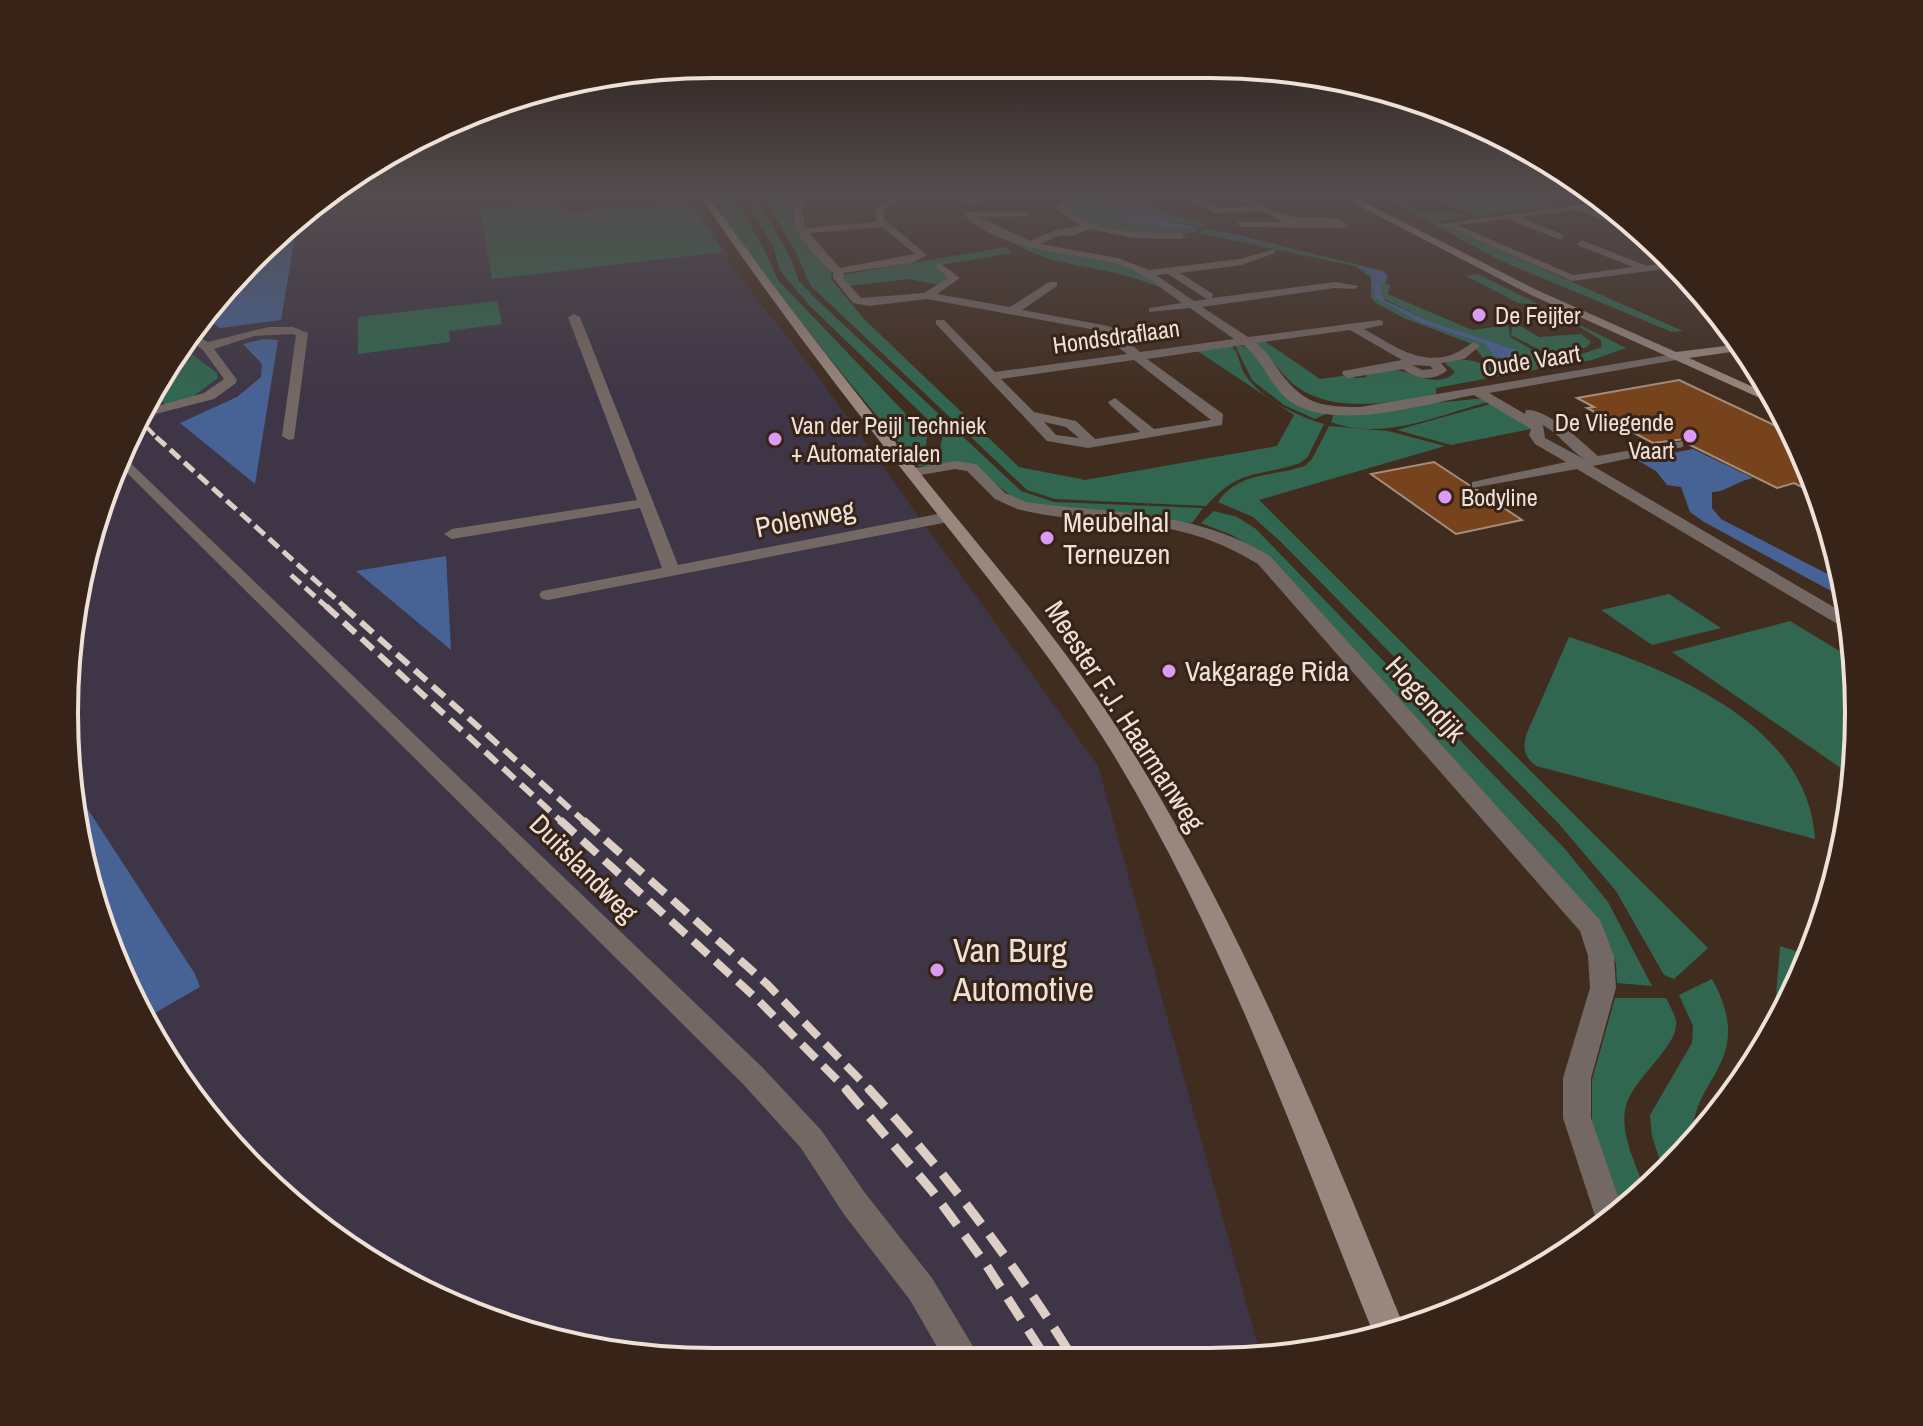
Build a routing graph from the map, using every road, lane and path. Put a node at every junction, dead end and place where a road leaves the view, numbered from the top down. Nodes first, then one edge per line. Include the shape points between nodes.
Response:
1 (748, 262) edge
2 (827, 262) edge
3 (902, 262) edge
4 (1055, 262) edge
5 (1119, 262) edge
6 (1252, 262) edge
7 (1473, 262) edge
8 (1486, 262) edge
9 (1532, 262) edge
10 (1629, 262) edge
11 (940, 266) dead end
12 (1662, 267) edge
13 (1648, 269) junction
14 (1094, 270) dead end
15 (1169, 270) junction
16 (839, 271) junction
17 (1356, 272) dead end
18 (1146, 273) junction
19 (1053, 284) dead end
20 (1335, 285) junction
21 (1354, 286) dead end
22 (1286, 288) junction
23 (1169, 291) junction
24 (927, 296) junction
25 (1209, 296) dead end
26 (1306, 300) dead end
27 (1192, 305) junction
28 (1153, 310) dead end
29 (1012, 311) junction
30 (1326, 314) dead end
31 (574, 317) dead end
32 (940, 322) dead end
33 (1379, 323) dead end
34 (1351, 327) junction
35 (198, 341) edge
36 (1245, 341) junction
37 (1474, 346) dead end
38 (207, 347) junction
39 (1730, 349) edge
40 (1693, 353) junction
41 (1136, 355) junction
42 (1676, 356) junction
43 (1409, 363) junction
44 (1348, 374) dead end
45 (993, 376) junction
46 (1749, 379) edge
47 (1482, 390) junction
48 (1759, 394) edge
49 (1115, 402) dead end
50 (155, 411) edge
51 (1151, 434) junction
52 (289, 436) dead end
53 (1678, 444) dead end
54 (1598, 461) junction
55 (1580, 465) junction
56 (128, 466) edge
57 (915, 472) junction
58 (1477, 485) dead end
59 (645, 503) junction
60 (948, 517) junction
61 (1677, 522) junction
62 (452, 534) dead end
63 (672, 571) junction
64 (548, 595) dead end
65 (1838, 617) edge
66 (1607, 1208) edge
67 (1386, 1323) edge
68 (956, 1348) edge

1 - 57 main road, Meester F.J. Haarmanweg
2 - 16 street
3 - 16 street
4 - 14 street, Oude Vaart
5 - 18 street, Oude Vaart
6 - 15 street
7 - 42 main road
8 - 40 main road
9 - 13 street via 1582,279
10 - 13 street
11 - 24 street via 955,278
12 - 13 street
15 - 18 street
15 - 25 street
16 - 24 street via 838,278 859,302
17 - 20 street
18 - 23 street, Oude Vaart
18 - 23 street, Oude Vaart via 1125,276
19 - 29 street
20 - 21 street
20 - 22 street
22 - 26 street
22 - 27 street
23 - 27 street, Oude Vaart
24 - 29 street
27 - 28 street
27 - 36 street, Oude Vaart
29 - 41 street via 1099,327
30 - 34 street
31 - 59 street
32 - 45 street
33 - 34 street, Hondsdraflaan
34 - 36 street, Hondsdraflaan
34 - 43 street
35 - 38 street
36 - 41 street, Hondsdraflaan
36 - 47 street, Oude Vaart via 1266,359 1292,397 1322,409 1360,411
37 - 43 street via 1460,356
38 - 50 street via 231,380 209,396
38 - 52 street via 262,332 302,333
39 - 40 main road
40 - 42 main road
40 - 46 main road
41 - 45 street, Hondsdraflaan
41 - 51 street via 1218,417 1214,424
42 - 47 street, Oude Vaart
42 - 48 main road
43 - 44 street
45 - 51 street via 1052,438 1088,444
47 - 54 street via 1560,429
47 - 55 street via 1538,428 1540,441
49 - 51 street
53 - 54 street
54 - 55 street
54 - 61 street
55 - 58 street
55 - 61 street
56 - 68 street, Duitslandweg via 752,1075 811,1139 921,1289
57 - 60 main road, Meester F.J. Haarmanweg
57 - 66 street, Hogendijk via 966,466 1000,496 1023,506 1195,525 1224,535 1264,560 1591,927 1601,956 1603,988 1577,1078 1577,1118
59 - 62 street
59 - 63 street
60 - 63 street, Polenweg
60 - 67 main road, Meester F.J. Haarmanweg via 1072,675 1194,877 1242,975
61 - 65 street
63 - 64 street, Polenweg

